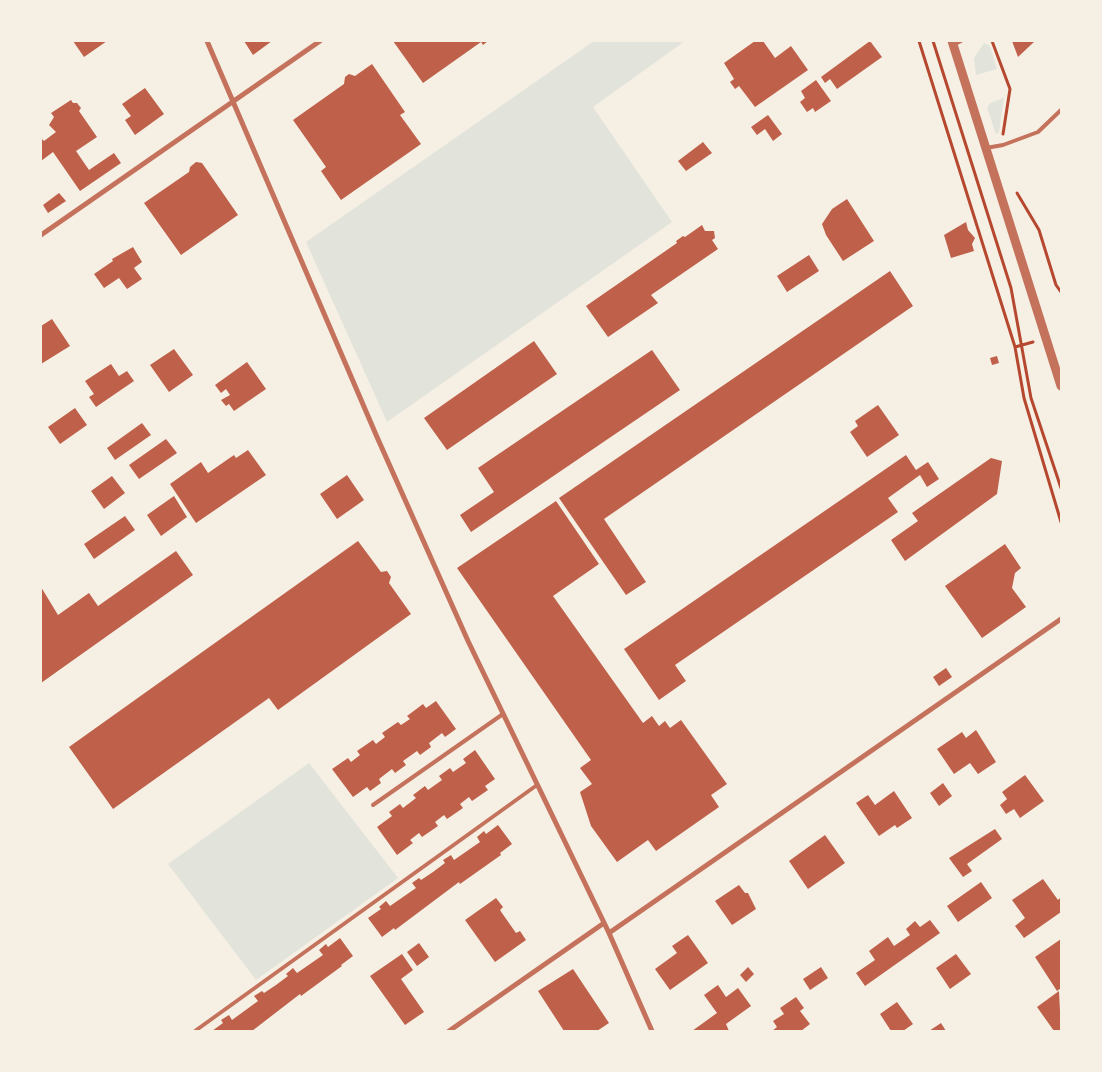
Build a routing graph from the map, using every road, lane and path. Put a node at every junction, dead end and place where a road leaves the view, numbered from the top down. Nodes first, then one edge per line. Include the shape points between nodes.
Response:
1 (207, 41) edge
2 (320, 41) edge
3 (919, 41) edge
4 (932, 41) edge
5 (992, 41) edge
6 (955, 42) edge
7 (232, 102) junction
8 (1061, 110) edge
9 (1003, 145) junction
10 (986, 148) junction
11 (1016, 191) dead end
12 (41, 235) edge
13 (1061, 292) edge
14 (1061, 386) edge
15 (1061, 488) edge
16 (1061, 522) edge
17 (1061, 619) edge
18 (503, 714) junction
19 (538, 785) junction
20 (373, 805) dead end
21 (604, 923) junction
22 (609, 933) junction
23 (195, 1031) edge
24 (448, 1031) edge
25 (652, 1031) edge

1 - 7 street
2 - 7 street
3 - 16 path via 1015,347 1024,398
4 - 15 path via 1011,288 1031,398
5 - 9 path via 1010,89
6 - 10 street
7 - 12 street
7 - 18 street via 381,446
8 - 9 lane via 1038,132
9 - 10 lane
10 - 14 street
11 - 13 path via 1039,230
17 - 22 street
18 - 19 street
18 - 20 lane
19 - 21 street
19 - 23 lane
21 - 22 street
21 - 24 street
22 - 25 street

